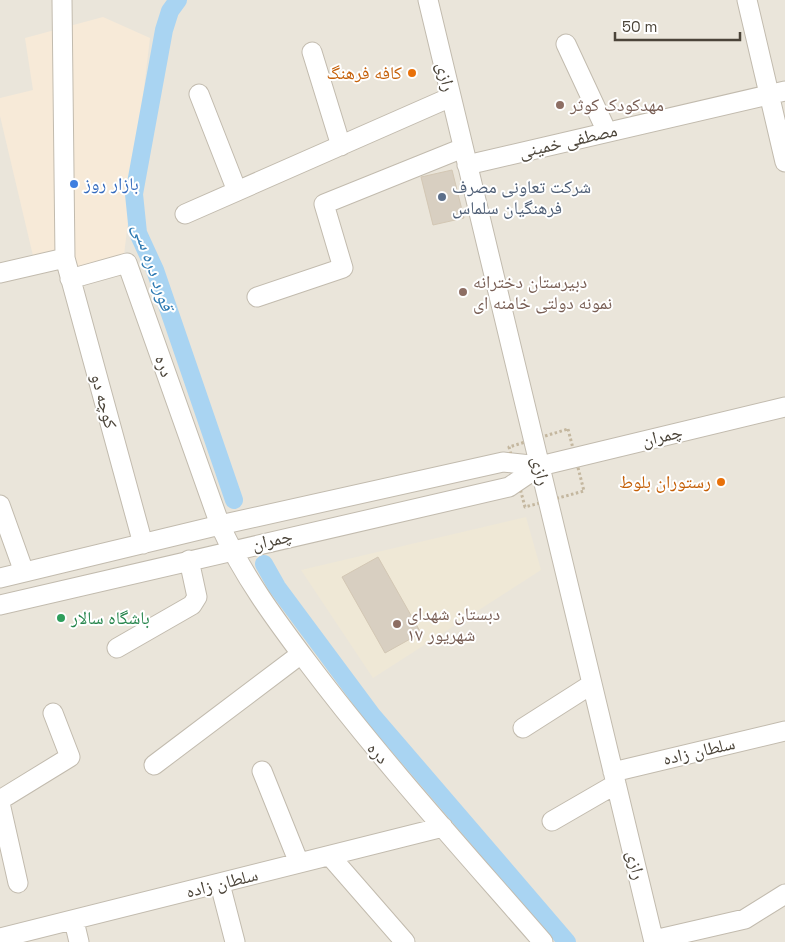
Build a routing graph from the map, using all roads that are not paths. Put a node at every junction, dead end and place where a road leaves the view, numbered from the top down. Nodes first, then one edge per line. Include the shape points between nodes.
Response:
1 (62, 0) edge
2 (428, 0) edge
3 (747, 0) edge
4 (566, 44) dead end
5 (312, 52) dead end
6 (777, 93) edge
7 (199, 94) dead end
8 (451, 97) junction
9 (607, 132) junction
10 (341, 146) junction
11 (465, 156) junction
12 (785, 162) edge
13 (236, 191) junction
14 (185, 214) dead end
15 (65, 258) junction
16 (0, 272) edge
17 (70, 278) junction
18 (257, 297) dead end
19 (785, 407) edge
20 (540, 466) junction
21 (0, 505) edge
22 (220, 525) junction
23 (143, 544) junction
24 (231, 550) junction
25 (190, 560) junction
26 (24, 572) junction
27 (0, 578) edge
28 (0, 605) edge
29 (117, 648) dead end
30 (301, 654) junction
31 (592, 684) junction
32 (53, 712) dead end
33 (523, 728) dead end
34 (785, 731) edge
35 (154, 765) dead end
36 (262, 771) dead end
37 (615, 778) junction
38 (0, 802) edge
39 (552, 821) dead end
40 (443, 827) junction
41 (330, 856) junction
42 (299, 864) junction
43 (18, 883) dead end
44 (220, 884) junction
45 (785, 894) edge
46 (74, 921) junction
47 (0, 938) edge
48 (654, 941) edge
49 (79, 942) edge
50 (234, 942) edge
51 (405, 942) edge
52 (543, 942) edge

1 - 15 street, کوچه دو
2 - 8 street, رازی
3 - 6 street
4 - 9 street
5 - 10 street
6 - 9 street, مصطفی خمینی
6 - 12 street
7 - 13 street
8 - 10 street
8 - 11 street, رازی
9 - 11 street, مصطفی خمینی
10 - 13 street
11 - 18 street, مصطفی خمینی via 324,204 343,268
11 - 20 street, رازی
13 - 14 street
15 - 16 street
15 - 17 street, کوچه دو
17 - 22 street, دره via 127,263
17 - 23 street, کوچه دو
19 - 20 street, چمران
20 - 22 street, چمران via 503,462
20 - 24 street, چمران via 509,487
20 - 31 street, رازی
21 - 26 street
22 - 23 street, چمران
22 - 24 street, دره
23 - 26 street, چمران
24 - 25 street, چمران
24 - 30 street, دره via 260,598
25 - 28 street, چمران
25 - 29 street via 197,597 192,605
26 - 27 street, چمران
30 - 35 street
30 - 40 street, دره via 356,727
31 - 33 street
31 - 37 street, رازی
32 - 38 street via 70,757
34 - 37 street, سلطان زاده
36 - 42 street
37 - 39 street, سلطان زاده
37 - 48 street, رازی
38 - 43 street
40 - 41 street, سلطان زاده
40 - 52 street, دره
41 - 42 street, سلطان زاده
41 - 51 street
42 - 44 street, سلطان زاده
44 - 46 street, سلطان زاده
44 - 50 street
45 - 48 street via 745,919
46 - 47 street, سلطان زاده
46 - 49 street

